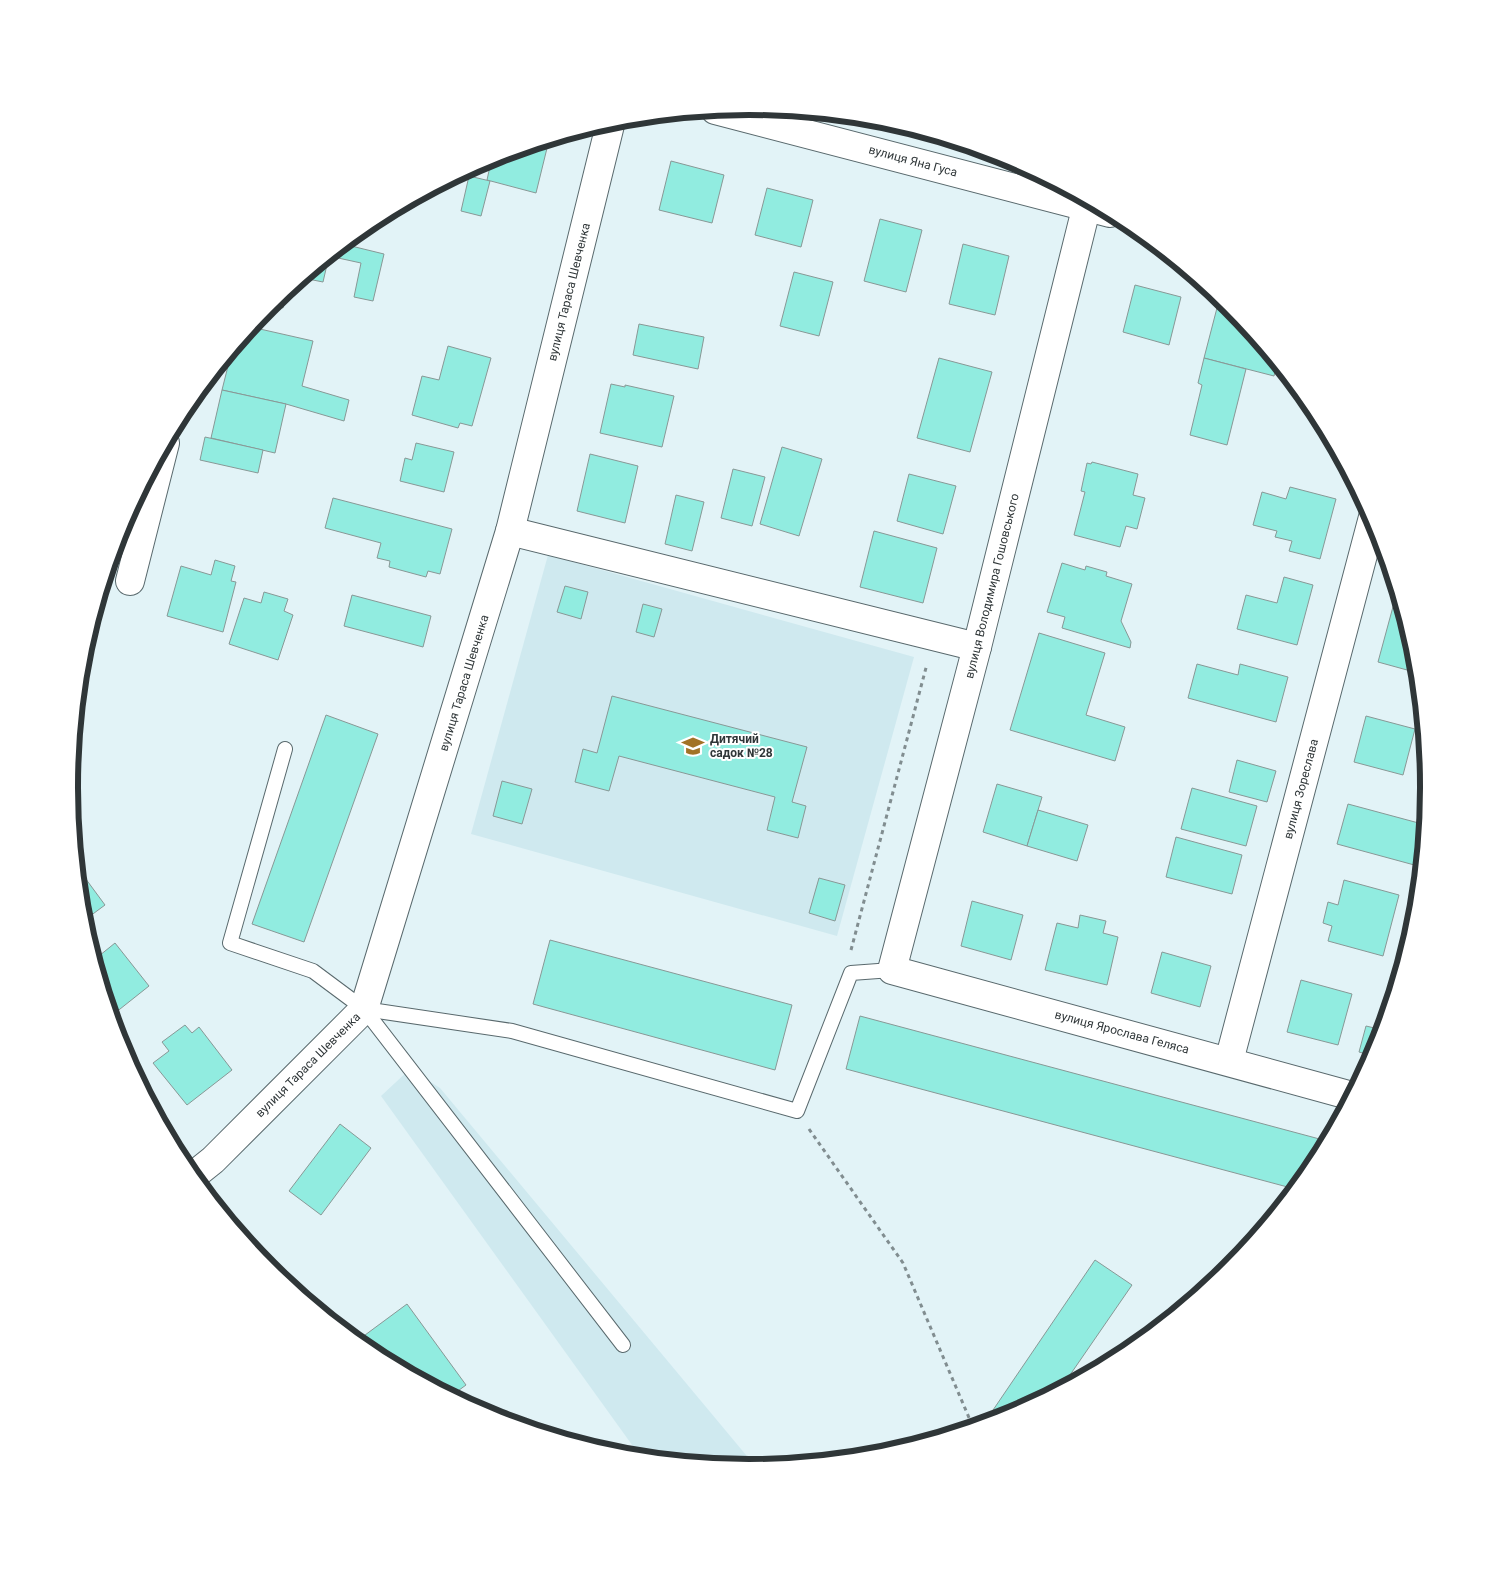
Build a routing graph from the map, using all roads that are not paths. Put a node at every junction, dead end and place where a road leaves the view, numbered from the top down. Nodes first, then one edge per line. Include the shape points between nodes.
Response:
1 (737, 116) edge
2 (609, 130) edge
3 (1083, 204) edge
4 (1094, 211) edge
5 (159, 467) edge
6 (1369, 530) edge
7 (510, 531) junction
8 (130, 581) dead end
9 (977, 647) junction
10 (285, 749) dead end
11 (892, 970) junction
12 (364, 1010) junction
13 (1229, 1061) junction
14 (1346, 1094) edge
15 (199, 1171) edge
16 (623, 1345) dead end

1 - 3 street, вулиця Яна Гуса
2 - 7 street, вулиця Тараса Шевченка
4 - 9 street, вулиця Володимира Гошовського
5 - 8 street
6 - 13 street, вулиця Зореслава
7 - 9 street
7 - 12 street, вулиця Тараса Шевченка
9 - 11 street, вулиця Володимира Гошовського
10 - 12 lane via 230,943 313,971
11 - 12 lane via 851,973 797,1111 512,1032
11 - 13 street, вулиця Ярослава Геляса
12 - 15 street, вулиця Тараса Шевченка
12 - 16 lane
13 - 14 street, вулиця Ярослава Геляса

